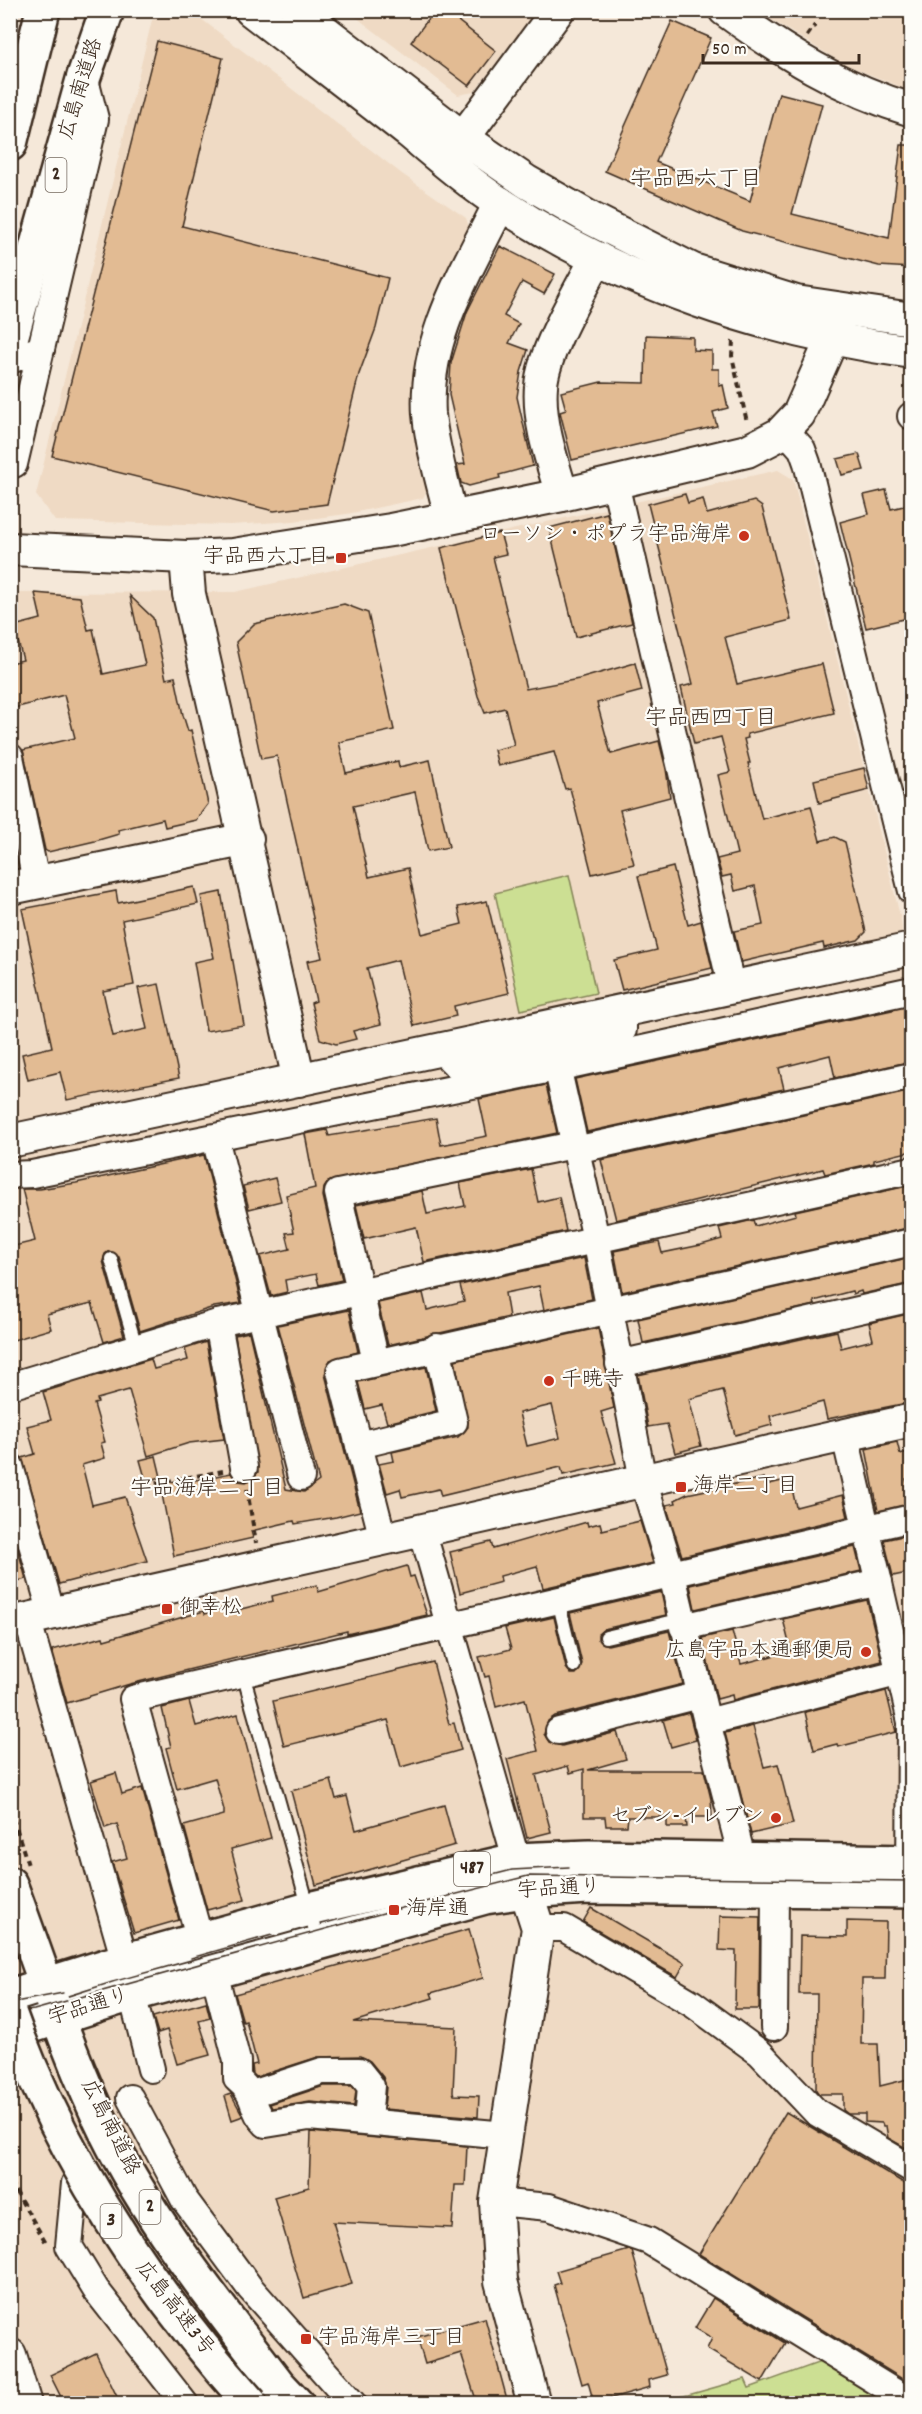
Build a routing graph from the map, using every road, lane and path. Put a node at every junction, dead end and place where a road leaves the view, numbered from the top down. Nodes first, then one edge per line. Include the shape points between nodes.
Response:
1 (43, 10) edge
2 (107, 10) edge
3 (251, 10) edge
4 (297, 10) edge
5 (558, 10) edge
6 (725, 10) edge
7 (912, 110) edge
8 (463, 138) junction
9 (10, 144) edge
10 (500, 203) junction
11 (597, 258) junction
12 (912, 319) edge
13 (835, 324) junction
14 (734, 341) dead end
15 (26, 346) edge
16 (912, 352) edge
17 (10, 360) edge
18 (748, 429) dead end
19 (785, 430) junction
20 (14, 464) dead end
21 (615, 483) junction
22 (562, 495) junction
23 (451, 517) junction
24 (10, 549) edge
25 (186, 557) junction
26 (10, 757) edge
27 (247, 839) junction
28 (23, 884) edge
29 (912, 891) edge
30 (912, 949) edge
31 (732, 989) junction
32 (912, 990) edge
33 (623, 1012) junction
34 (441, 1050) junction
35 (555, 1060) junction
36 (912, 1076) edge
37 (299, 1080) junction
38 (215, 1138) junction
39 (10, 1141) edge
40 (574, 1148) junction
41 (912, 1170) edge
42 (10, 1175) edge
43 (596, 1239) junction
44 (912, 1242) edge
45 (111, 1259) dead end
46 (360, 1293) junction
47 (912, 1298) edge
48 (608, 1309) junction
49 (259, 1315) junction
50 (218, 1323) junction
51 (136, 1347) junction
52 (437, 1347) junction
53 (376, 1362) junction
54 (619, 1364) junction
55 (10, 1386) edge
56 (912, 1420) edge
57 (845, 1436) junction
58 (359, 1445) junction
59 (10, 1466) edge
60 (244, 1467) junction
61 (301, 1477) dead end
62 (643, 1480) junction
63 (135, 1487) dead end
64 (912, 1518) edge
65 (866, 1528) junction
66 (422, 1530) junction
67 (383, 1539) junction
68 (257, 1546) dead end
69 (672, 1575) junction
70 (879, 1582) junction
71 (558, 1600) junction
72 (30, 1617) edge
73 (683, 1623) junction
74 (450, 1626) junction
75 (606, 1637) dead end
76 (574, 1666) dead end
77 (901, 1672) junction
78 (247, 1688) dead end
79 (700, 1695) junction
80 (706, 1722) junction
81 (559, 1731) dead end
82 (515, 1860) junction
83 (739, 1860) junction
84 (911, 1876) edge
85 (10, 1884) edge
86 (775, 1889) junction
87 (526, 1891) junction
88 (309, 1909) junction
89 (538, 1928) junction
90 (200, 1940) junction
91 (319, 1944) junction
92 (125, 1960) junction
93 (214, 1972) junction
94 (48, 1985) junction
95 (132, 1995) junction
96 (10, 1996) edge
97 (10, 2014) edge
98 (59, 2017) junction
99 (774, 2027) dead end
100 (10, 2033) edge
101 (10, 2040) edge
102 (151, 2069) dead end
103 (252, 2094) junction
104 (130, 2098) dead end
105 (368, 2121) junction
106 (506, 2134) junction
107 (909, 2166) edge
108 (75, 2183) junction
109 (140, 2190) junction
110 (184, 2199) junction
111 (496, 2202) junction
112 (10, 2355) edge
113 (25, 2403) edge
114 (185, 2403) edge
115 (231, 2403) edge
116 (251, 2403) edge
117 (297, 2403) edge
118 (353, 2403) edge
119 (534, 2403) edge
120 (912, 2403) edge

1 - 9 highway
2 - 15 highway, 広島南道路 / 2 via 84,76
3 - 10 street via 317,67
4 - 8 street
5 - 8 street
6 - 7 street via 813,68
8 - 13 street via 558,201 693,270 796,302
10 - 11 street
10 - 23 street via 450,304 432,357 429,416
11 - 13 street via 728,312
11 - 22 street via 549,356 541,383 542,411
12 - 13 street
13 - 16 street
13 - 19 street via 805,404
14 - 18 path via 732,356
15 - 17 street
15 - 20 street
19 - 21 street via 747,451
19 - 29 street via 802,449 807,463
21 - 22 street
21 - 31 street
22 - 23 street
23 - 25 street via 339,540 233,555
24 - 25 street
25 - 27 street via 189,594
26 - 28 street
27 - 28 street
27 - 37 street
30 - 31 street
31 - 33 street
32 - 35 street
33 - 34 street
33 - 35 street via 624,1030
34 - 35 street via 458,1067
34 - 37 street
35 - 38 street
35 - 40 street
36 - 40 street
37 - 39 street
38 - 42 street
38 - 49 street
40 - 43 street
40 - 46 street via 338,1193
41 - 43 street
43 - 46 street
43 - 48 street
44 - 48 street
45 - 51 lane
46 - 49 street
46 - 53 street
47 - 54 street
48 - 52 street
48 - 54 street
49 - 50 street
49 - 61 street
50 - 51 street
50 - 60 street
51 - 55 street
52 - 53 street
52 - 58 street via 454,1422
53 - 58 street via 340,1371
54 - 62 street
56 - 57 street
57 - 62 street
57 - 65 street
58 - 67 street
59 - 72 street
60 - 63 path
60 - 68 path
62 - 66 street
62 - 69 street
64 - 65 street
65 - 69 street
65 - 70 street
66 - 67 street
66 - 74 street
67 - 72 street
69 - 71 street
69 - 73 street
70 - 73 street
70 - 77 street
71 - 74 street
71 - 76 lane
72 - 92 street
73 - 75 lane
73 - 79 street
74 - 82 street
74 - 90 street via 134,1699
77 - 80 street
77 - 84 street via 912,1722
78 - 88 lane
79 - 80 street
79 - 81 street
80 - 83 street via 739,1846
82 - 83 highway, 宇品通り / 487
82 - 87 street
82 - 88 highway, 宇品通り / 487
83 - 84 highway, 宇品通り / 487
84 - 86 highway, 宇品通り / 487
85 - 94 highway, 広島南道路 / 2
86 - 87 highway, 宇品通り / 487 via 588,1887
86 - 99 street
87 - 89 street
87 - 91 highway, 宇品通り / 487 via 485,1897
88 - 90 highway, 宇品通り / 487
88 - 91 lane
89 - 106 street
89 - 107 street via 564,1928 693,2004 760,2053 816,2112
90 - 92 highway, 宇品通り / 487
91 - 93 highway, 宇品通り / 487
92 - 94 highway, 宇品通り / 487
93 - 95 highway, 宇品通り / 487
93 - 103 street via 237,2061 237,2079
94 - 96 highway, 宇品通り / 487
94 - 98 highway, 広島南道路 / 2
95 - 98 highway, 宇品通り / 487
95 - 102 street
97 - 116 highway, 広島高速3号 / 3, bridge via 49,2110 89,2185 179,2319
98 - 100 highway, 宇品通り / 487
98 - 109 highway, 広島南道路 / 2 via 106,2132
101 - 108 highway
103 - 105 street via 259,2117 266,2124 309,2117
103 - 105 street via 322,2071 359,2071 371,2086
104 - 110 street
105 - 106 street
106 - 111 street
108 - 114 street via 69,2246 96,2290
108 - 115 highway via 144,2290
109 - 110 street
109 - 117 highway, 広島南道路 / 2 via 176,2251 278,2384
110 - 118 street via 250,2288
111 - 119 street via 501,2281
111 - 120 street via 549,2207 649,2241
112 - 113 street

